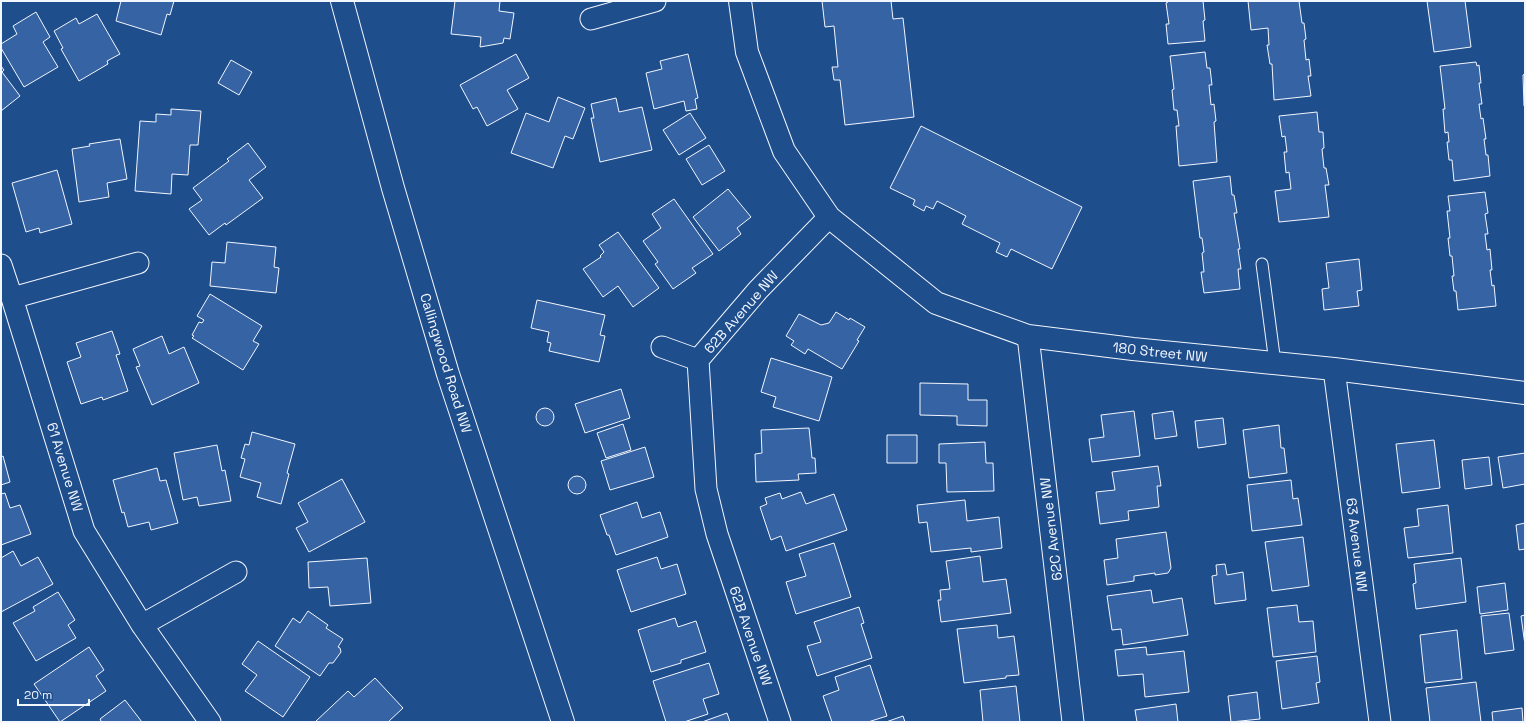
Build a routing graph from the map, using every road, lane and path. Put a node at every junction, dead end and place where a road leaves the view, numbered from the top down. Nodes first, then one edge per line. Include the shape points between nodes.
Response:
1 (342, 1) edge
2 (655, 1) edge
3 (740, 1) edge
4 (591, 19) dead end
5 (829, 217) junction
6 (138, 263) dead end
7 (1262, 264) dead end
8 (1, 266) edge
9 (12, 298) junction
10 (1028, 336) junction
11 (662, 347) dead end
12 (698, 360) junction
13 (1275, 363) junction
14 (1334, 369) junction
15 (1525, 393) edge
16 (236, 572) dead end
17 (142, 625) junction
18 (210, 722) edge
19 (563, 722) edge
20 (780, 722) edge
21 (1073, 722) edge
22 (1380, 722) edge

1 - 19 street, Callingwood Road NW via 393,188 448,374
2 - 4 street
3 - 5 street via 747,52 784,151
5 - 10 street, 180 Street NW via 936,303
5 - 12 street, 62B Avenue NW via 758,290
6 - 9 street
7 - 13 lane
8 - 9 street, 61 Avenue NW
9 - 17 street, 61 Avenue NW via 84,531
10 - 13 street, 180 Street NW via 1133,350
10 - 21 street, 62C Avenue NW
11 - 12 street
12 - 20 street, 62B Avenue NW via 706,489 717,534
13 - 14 street, 180 Street NW
14 - 15 street, 180 Street NW
14 - 22 street, 63 Avenue NW
16 - 17 street
17 - 18 street, 61 Avenue NW

